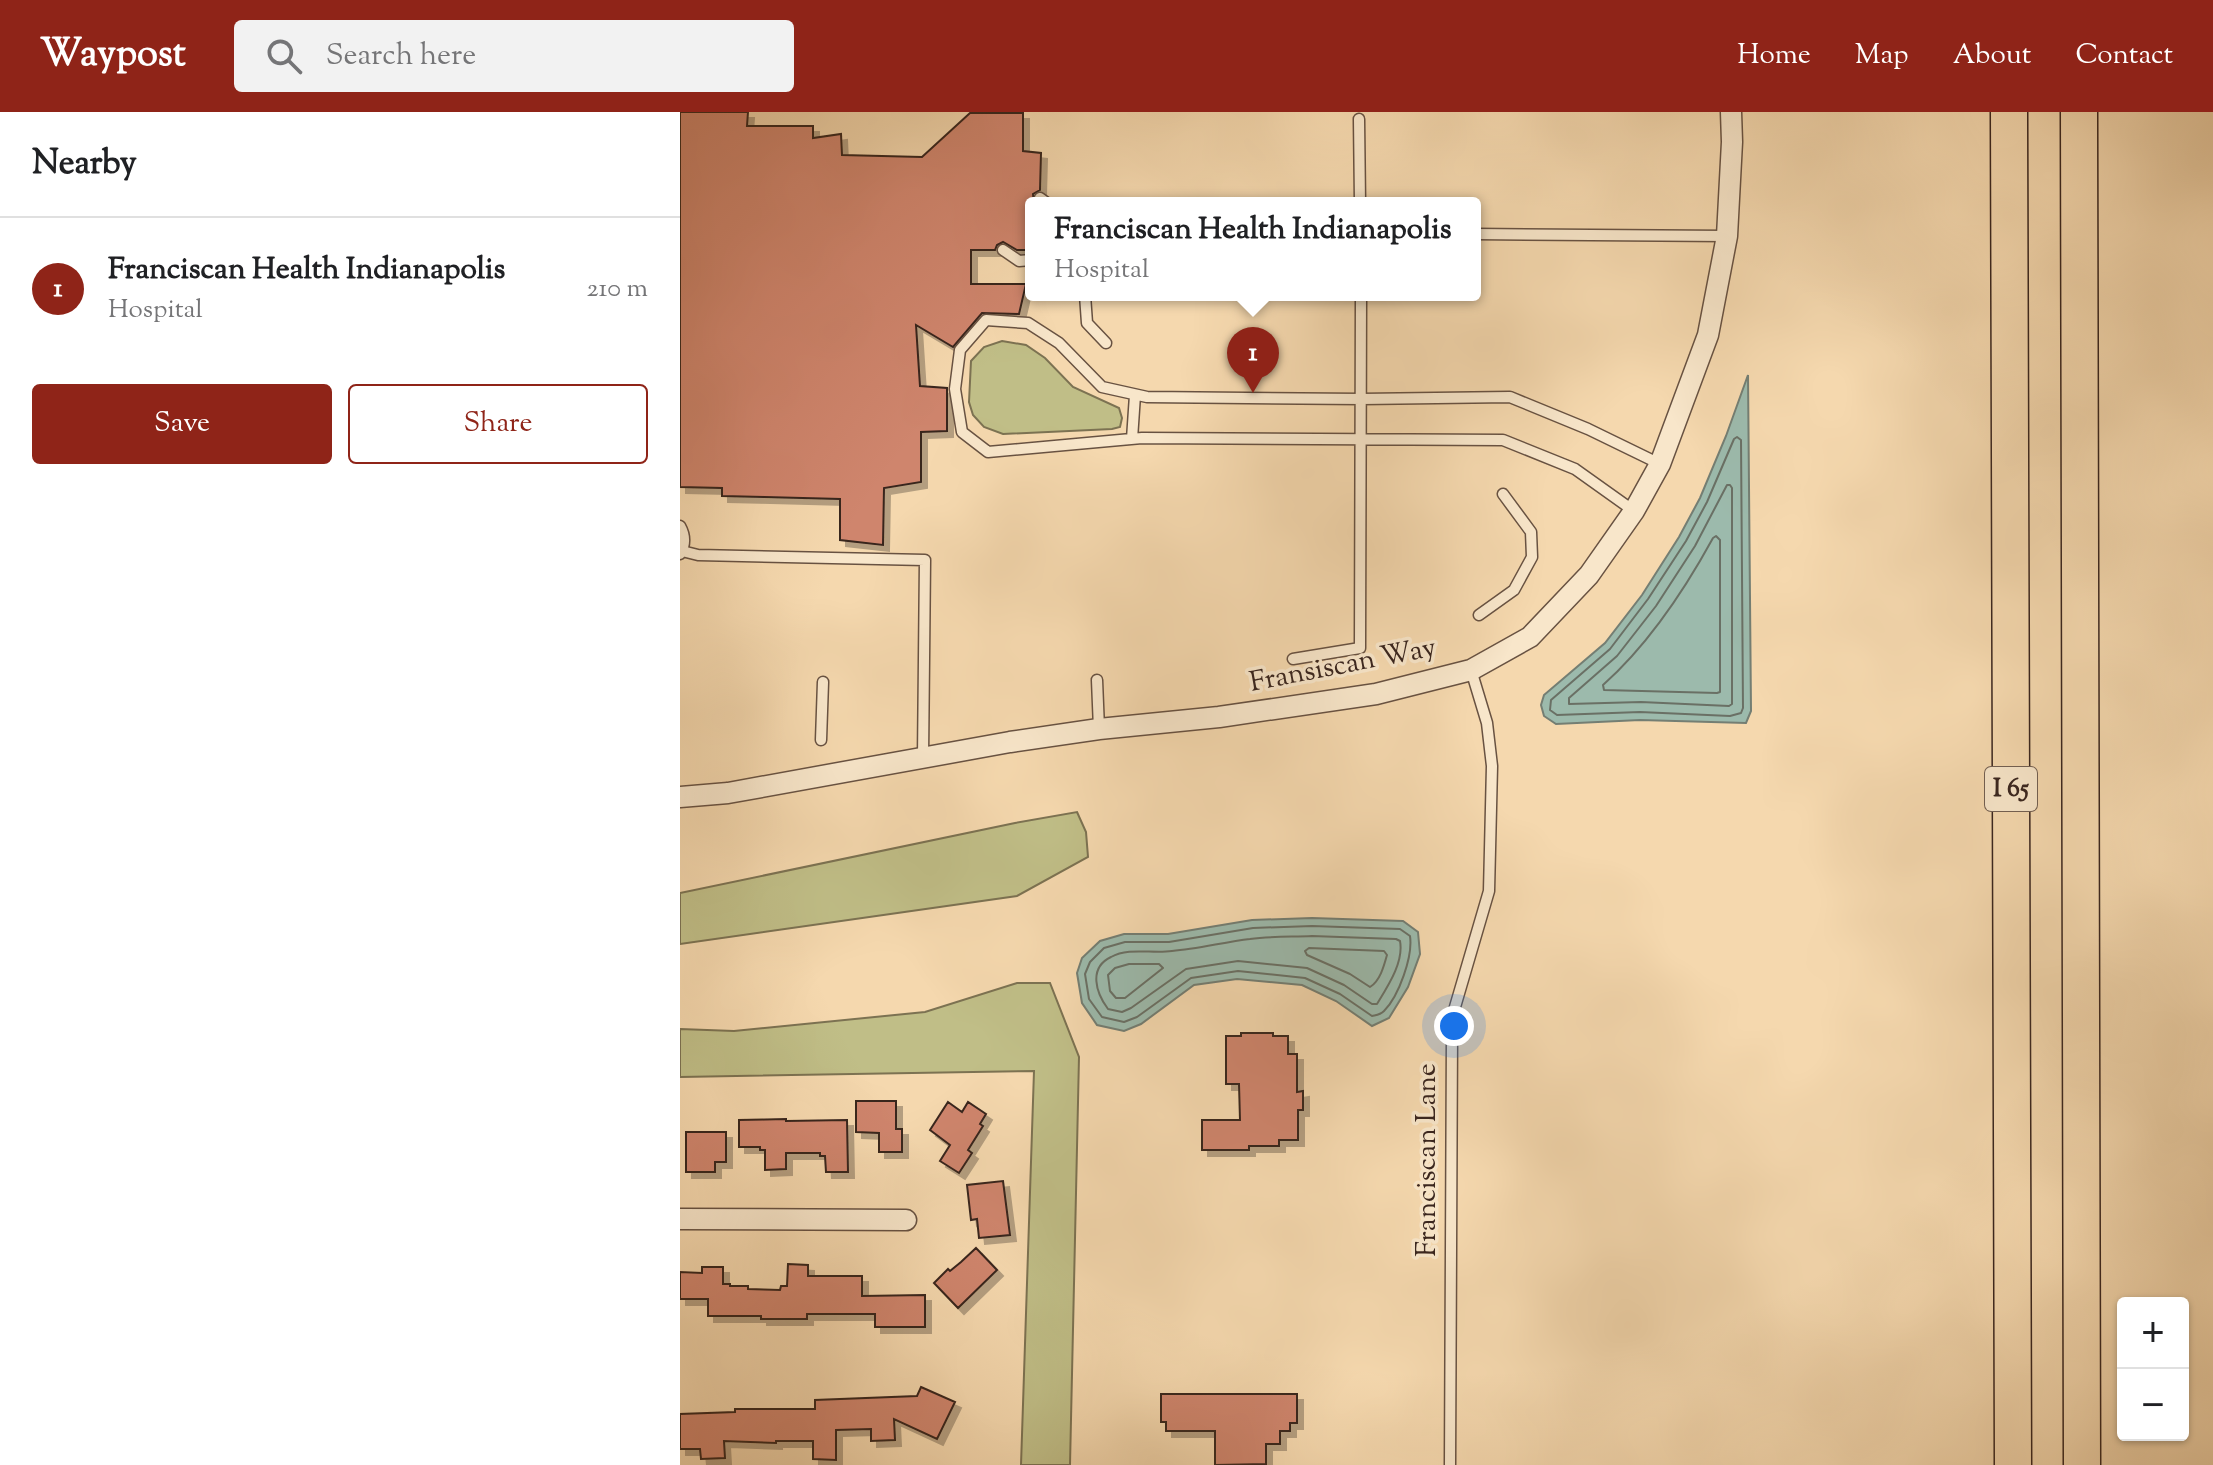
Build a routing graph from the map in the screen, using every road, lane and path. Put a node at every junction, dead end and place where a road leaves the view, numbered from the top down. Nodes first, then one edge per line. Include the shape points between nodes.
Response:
1 (1731, 112) edge
2 (2009, 112) edge
3 (2079, 112) edge
4 (1359, 119) dead end
5 (1360, 197) edge
6 (1481, 234) edge
7 (1727, 236) junction
8 (1003, 250) dead end
9 (1025, 260) edge
10 (1085, 301) edge
11 (1361, 301) edge
12 (1106, 343) dead end
13 (1135, 395) junction
14 (1362, 399) junction
15 (1132, 439) junction
16 (1360, 440) junction
17 (1660, 464) junction
18 (1503, 494) dead end
19 (1634, 511) junction
20 (680, 526) edge
21 (681, 552) edge
22 (1479, 615) dead end
23 (1293, 659) dead end
24 (1471, 670) junction
25 (1097, 680) dead end
26 (823, 682) dead end
27 (1099, 729) junction
28 (821, 740) dead end
29 (923, 757) junction
30 (680, 797) edge
31 (680, 1219) edge
32 (906, 1220) dead end
33 (1450, 1465) edge
34 (2013, 1465) edge
35 (2082, 1465) edge

1 - 7 street, Fransiscan Way
2 - 34 highway, I 65
3 - 35 highway
4 - 5 lane
6 - 7 lane
7 - 17 street, Fransiscan Way via 1708,335
8 - 9 lane
10 - 12 lane via 1087,323
11 - 14 lane
13 - 14 lane
13 - 15 lane
13 - 15 lane via 1102,387 1059,343 1028,323 986,320 960,350 955,389 962,432 988,452
14 - 16 lane
14 - 17 lane via 1510,397
15 - 16 lane
16 - 19 lane via 1503,440 1575,469
16 - 23 lane via 1360,648
17 - 19 street, Fransiscan Way
18 - 22 lane via 1531,532 1532,557 1514,590
19 - 24 street, Fransiscan Way via 1589,575 1530,637
20 - 21 lane
21 - 29 lane via 925,560
24 - 27 street, Fransiscan Way via 1376,694
24 - 33 lane, Franciscan Lane via 1487,723 1492,766 1489,891 1452,1032
25 - 27 lane
26 - 28 lane
27 - 29 street, Fransiscan Way
29 - 30 street, Fransiscan Way
31 - 32 street

